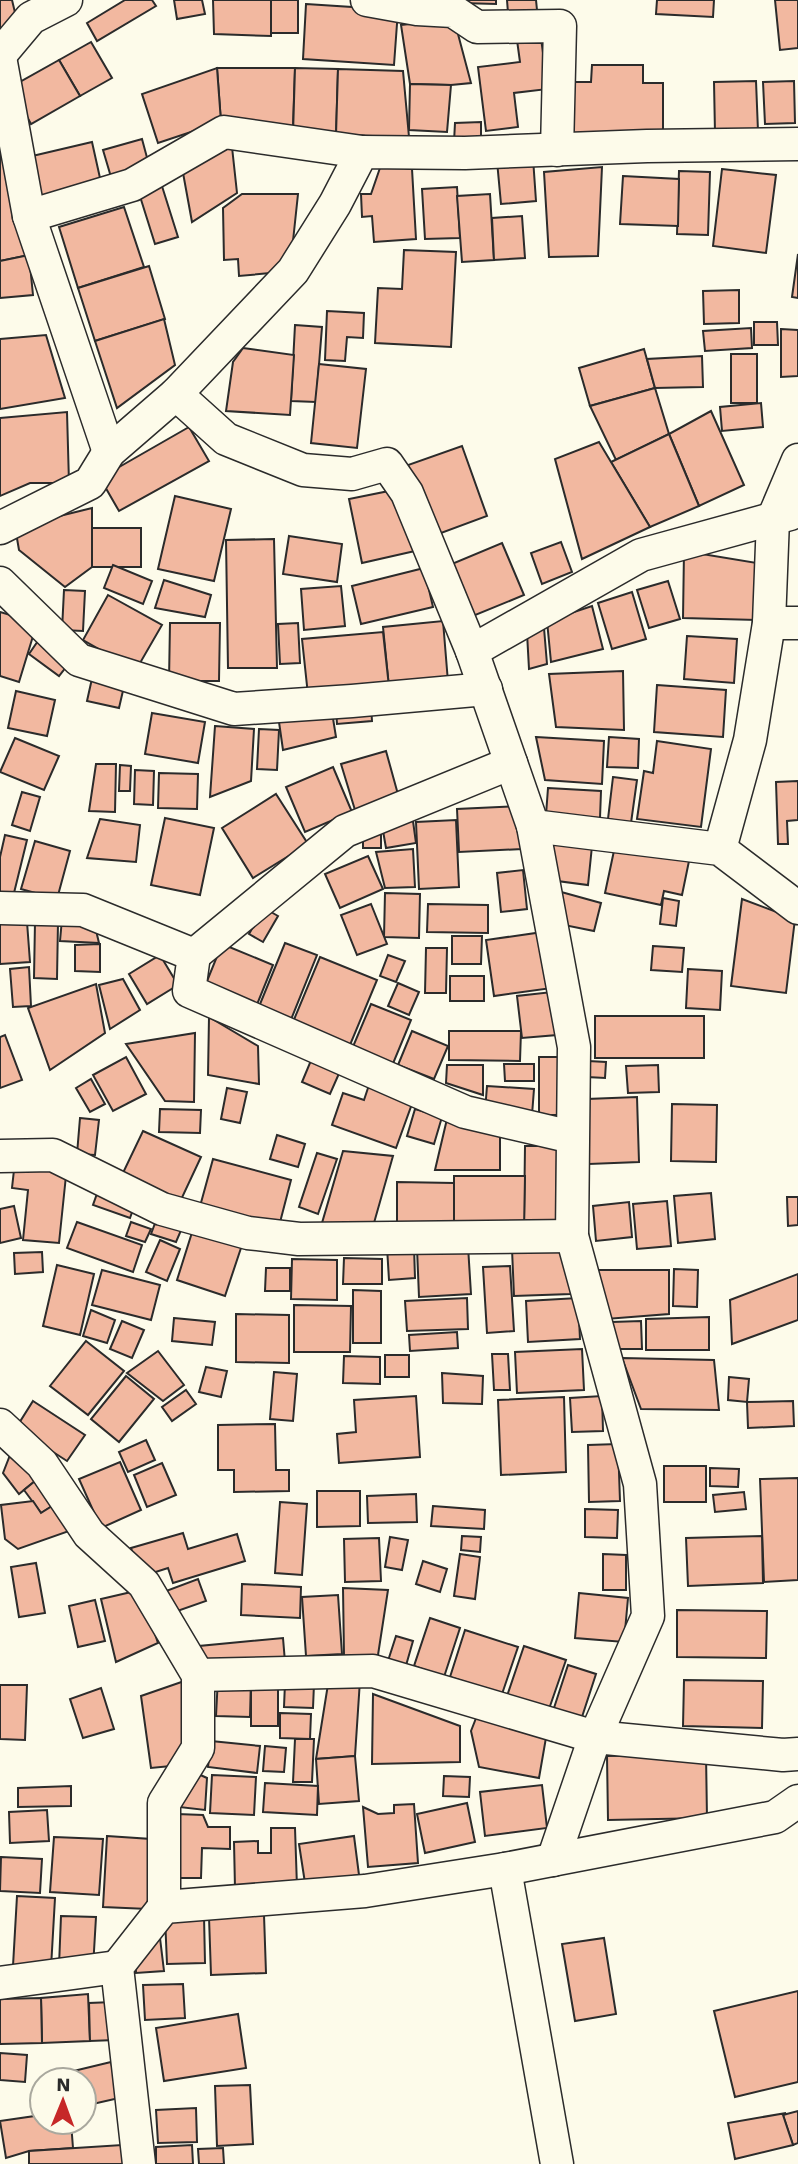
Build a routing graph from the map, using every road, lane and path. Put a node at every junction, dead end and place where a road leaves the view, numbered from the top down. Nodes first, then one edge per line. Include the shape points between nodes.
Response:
1 (66, 0) edge
2 (367, 0) edge
3 (30, 9) edge
4 (0, 56) edge
5 (798, 144) edge
6 (557, 150) junction
7 (362, 152) junction
8 (29, 216) junction
9 (176, 394) junction
10 (108, 452) junction
11 (798, 460) edge
12 (786, 515) edge
13 (0, 528) edge
14 (0, 583) edge
15 (783, 623) edge
16 (472, 651) junction
17 (486, 688) junction
18 (511, 762) junction
19 (533, 826) junction
20 (720, 849) junction
21 (0, 908) edge
22 (798, 908) edge
23 (194, 955) junction
24 (572, 1137) junction
25 (0, 1156) edge
26 (572, 1236) junction
27 (0, 1425) edge
28 (198, 1675) junction
29 (595, 1737) junction
30 (798, 1754) edge
31 (798, 1801) edge
32 (553, 1860) junction
33 (505, 1869) junction
34 (164, 1907) junction
35 (117, 1967) junction
36 (0, 1983) edge
37 (139, 2164) edge
38 (557, 2164) edge

1 - 3 street
2 - 6 street via 453,11 477,27 560,26
3 - 4 street
4 - 8 street
5 - 6 street
6 - 7 street
7 - 8 street via 224,132 132,185
7 - 9 street via 293,271
8 - 10 street
9 - 10 street
9 - 16 street via 226,439 303,470 352,474 387,464 407,493
10 - 13 street via 90,483
11 - 12 street
12 - 15 street
12 - 16 street via 641,555
14 - 17 street via 79,660 234,709
15 - 20 street
16 - 17 street
17 - 18 street
18 - 19 street
18 - 23 street via 345,831
19 - 20 street
19 - 24 street via 574,1047
20 - 22 street
21 - 23 street via 83,910
23 - 24 street via 188,991 464,1112
24 - 26 street
25 - 26 street via 52,1155 162,1209 248,1233 299,1239
26 - 29 street via 640,1484 648,1616
27 - 28 street via 43,1464 89,1534 144,1584
28 - 29 street via 373,1671
28 - 34 street via 198,1748 164,1803
29 - 30 street
29 - 32 street
31 - 32 street via 775,1818
32 - 33 street
33 - 34 street via 365,1891
33 - 38 street
34 - 35 street
35 - 36 street
35 - 37 street

